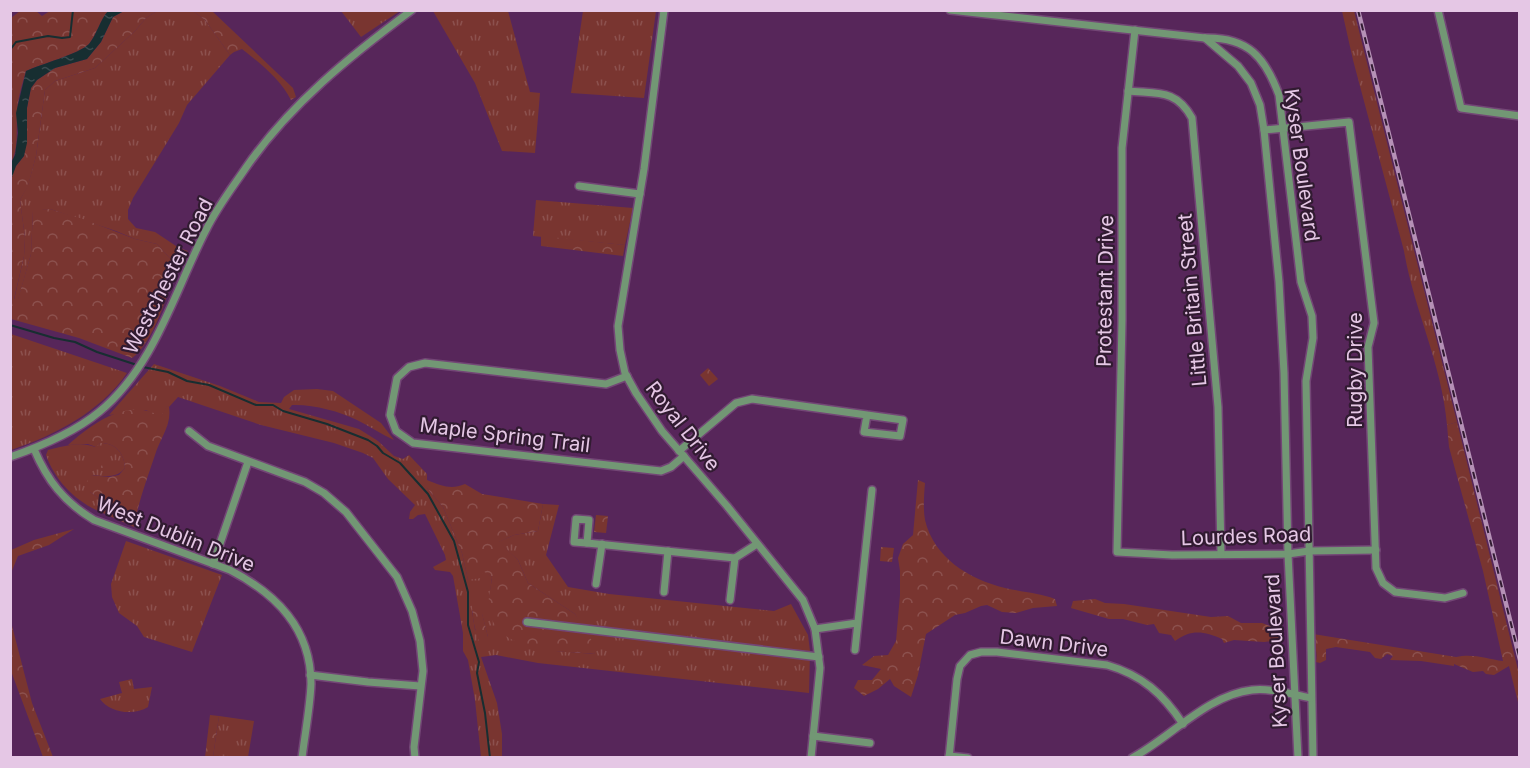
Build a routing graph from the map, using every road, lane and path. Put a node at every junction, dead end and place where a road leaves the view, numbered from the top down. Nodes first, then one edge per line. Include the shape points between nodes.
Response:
1 (412, 10) edge
2 (664, 10) edge
3 (950, 10) edge
4 (1438, 10) edge
5 (1135, 30) junction
6 (1205, 38) junction
7 (1128, 91) junction
8 (1520, 116) edge
9 (1283, 129) junction
10 (1264, 130) junction
11 (579, 186) dead end
12 (640, 194) junction
13 (627, 376) junction
14 (867, 415) junction
15 (189, 431) dead end
16 (34, 449) junction
17 (681, 453) junction
18 (10, 457) edge
19 (248, 462) junction
20 (872, 490) dead end
21 (587, 543) dead end
22 (602, 544) junction
23 (757, 544) junction
24 (1376, 550) junction
25 (668, 551) junction
26 (1309, 551) junction
27 (1117, 552) joint
28 (1221, 554) junction
29 (1288, 554) junction
30 (735, 558) junction
31 (213, 564) junction
32 (596, 584) dead end
33 (664, 592) dead end
34 (1463, 593) dead end
35 (730, 600) dead end
36 (527, 622) dead end
37 (857, 622) junction
38 (815, 629) junction
39 (855, 650) dead end
40 (819, 657) junction
41 (310, 675) junction
42 (420, 686) junction
43 (1295, 695) junction
44 (1311, 698) junction
45 (1183, 723) junction
46 (813, 736) junction
47 (870, 743) dead end
48 (949, 757) edge
49 (302, 758) edge
50 (415, 758) edge
51 (811, 758) edge
52 (969, 758) edge
53 (1132, 758) edge
54 (1298, 758) edge
55 (1313, 758) edge

1 - 16 street, Westchester Road via 315,88 246,167 207,228 138,371 98,413
2 - 12 street, Royal Drive
3 - 5 street
4 - 8 street via 1461,108
5 - 6 street
5 - 7 street, Protestant Drive
6 - 9 street, Kyser Boulevard via 1240,43 1260,57 1280,94
6 - 10 street, Kyser Boulevard via 1238,66 1251,83
7 - 27 street, Protestant Drive via 1122,148
7 - 28 street, Little Britain Street via 1174,96 1192,118 1218,407
9 - 10 street, Rugby Drive
9 - 24 street, Rugby Drive via 1349,122 1374,323 1368,347
9 - 26 street, Kyser Boulevard via 1301,282 1312,316 1314,338 1306,381
10 - 29 street, Kyser Boulevard via 1279,282
11 - 12 street
12 - 13 street, Royal Drive via 618,326
13 - 17 street, Royal Drive via 655,422
13 - 17 street, Maple Spring Trail via 606,384 425,363 409,367 397,378 390,416 396,431 413,443 661,471
14 - 14 street via 903,420 900,436 864,432
14 - 17 street via 752,399 736,403
15 - 19 street via 208,446
16 - 18 street, Westchester Road
16 - 31 street, West Dublin Drive via 59,494 80,512
17 - 23 street, Royal Drive
19 - 31 street
19 - 42 street via 305,482 324,493 346,512 371,543 397,578 412,611 420,640
20 - 37 street
21 - 22 street
22 - 25 street
22 - 32 street
23 - 30 street
23 - 38 street, Royal Drive via 803,600
24 - 26 street, Lourdes Road
24 - 34 street, Rugby Drive via 1376,568 1383,583 1395,592 1445,598
25 - 30 street
25 - 33 street
26 - 29 street, Lourdes Road
26 - 44 street, Kyser Boulevard
27 - 28 street, Lourdes Road
28 - 29 street, Lourdes Road
29 - 43 street, Kyser Boulevard
30 - 35 street
31 - 41 street, West Dublin Drive via 250,580 287,612 299,633
36 - 40 street
37 - 38 street
37 - 39 street
38 - 40 street, Royal Drive
40 - 46 street, Royal Drive
41 - 42 street
41 - 49 street, West Dublin Drive
42 - 50 street
43 - 44 street
43 - 45 street via 1252,690 1233,695
43 - 54 street, Kyser Boulevard
44 - 55 street, Kyser Boulevard
45 - 48 street, Dawn Drive via 1161,695 1123,670 997,651 981,652 970,655 960,666
45 - 53 street
46 - 47 street
46 - 51 street, Royal Drive
48 - 52 street

